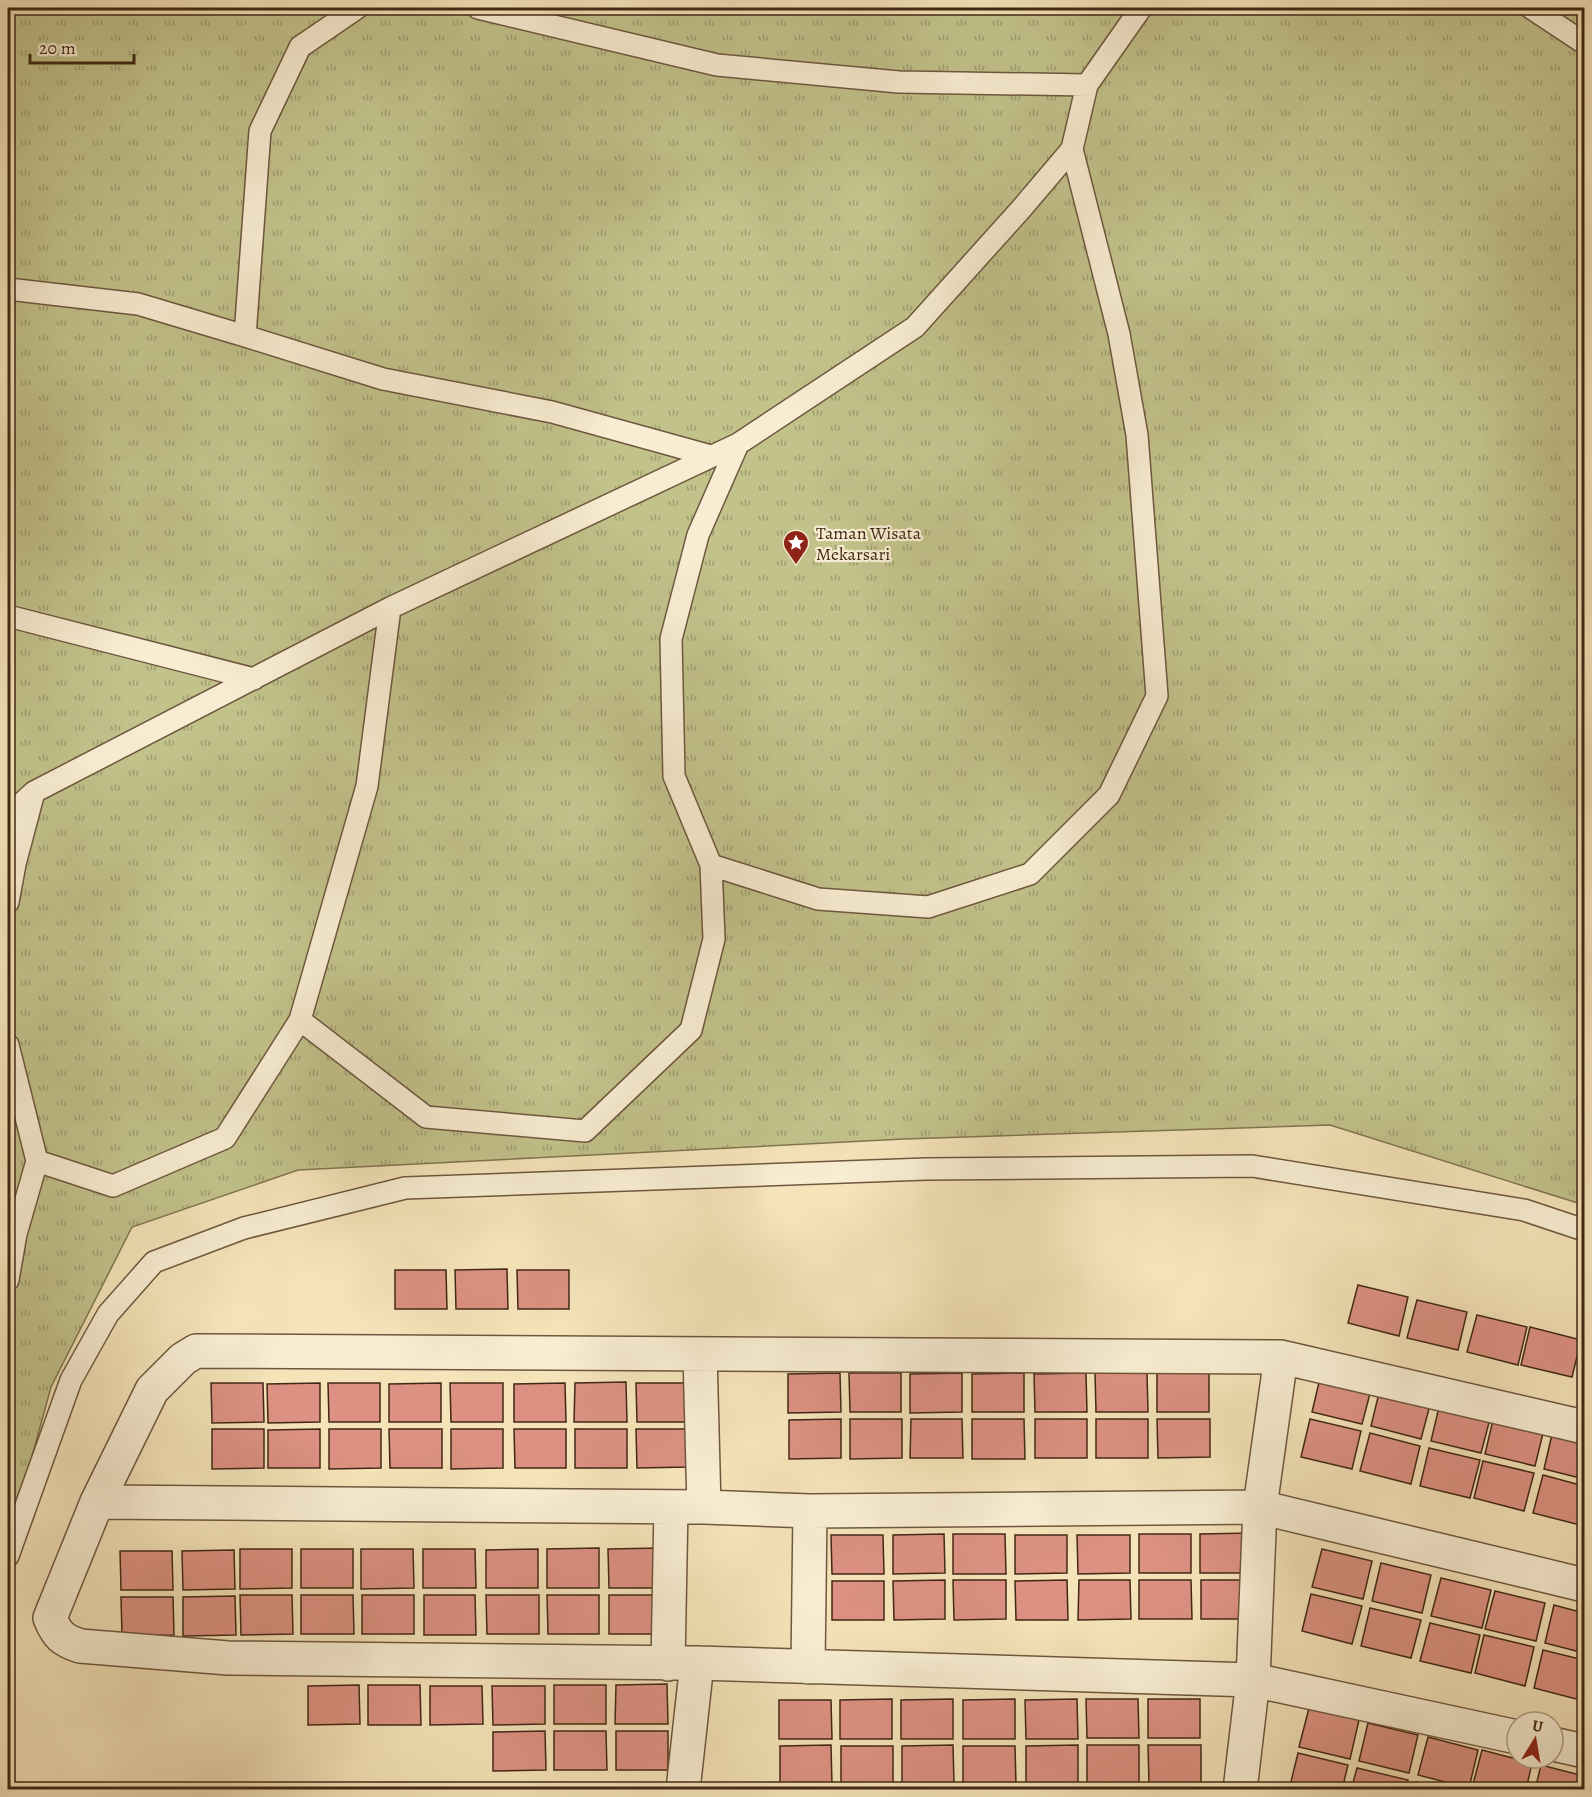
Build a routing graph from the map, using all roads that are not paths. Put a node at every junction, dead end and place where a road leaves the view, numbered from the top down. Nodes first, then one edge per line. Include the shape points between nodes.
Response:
1 (357, 8) edge
2 (478, 8) edge
3 (1141, 8) edge
4 (1531, 8) edge
5 (1584, 43) edge
6 (1086, 85) junction
7 (1072, 149) junction
8 (8, 289) edge
9 (245, 336) junction
10 (738, 444) junction
11 (711, 456) junction
12 (390, 608) junction
13 (8, 616) edge
14 (254, 678) junction
15 (33, 792) junction
16 (8, 816) edge
17 (711, 865) junction
18 (8, 902) edge
19 (300, 1020) junction
20 (8, 1046) edge
21 (37, 1161) junction
22 (1584, 1230) edge
23 (8, 1280) edge
24 (700, 1354) junction
25 (1281, 1357) junction
26 (1584, 1427) edge
27 (97, 1502) junction
28 (671, 1507) junction
29 (704, 1507) junction
30 (1260, 1507) junction
31 (810, 1511) junction
32 (8, 1556) edge
33 (1584, 1585) edge
34 (682, 1663) junction
35 (808, 1667) junction
36 (1253, 1680) junction
37 (1505, 1734) edge
38 (1565, 1747) edge
39 (1584, 1751) edge
40 (683, 1790) edge
41 (1240, 1790) edge

1 - 9 lane via 300,48 260,131
2 - 6 lane via 717,65 899,82
3 - 6 lane
4 - 5 lane
6 - 7 lane
7 - 10 lane via 915,327
7 - 17 lane via 1119,334 1137,435 1157,696 1109,795 1030,874 928,907 818,899
8 - 9 lane via 138,304
9 - 11 lane via 383,379 552,412
10 - 11 lane
10 - 17 lane via 698,535 671,639 674,776
11 - 12 lane
12 - 14 lane
12 - 19 lane via 367,786
13 - 14 lane
14 - 15 lane
15 - 16 lane
15 - 18 lane
17 - 19 lane via 714,939 691,1030 585,1131 426,1117
19 - 21 lane via 225,1138 113,1186
20 - 21 lane
21 - 23 lane via 16,1234
22 - 32 lane via 1524,1210 1252,1166 926,1169 405,1188 244,1228 154,1262 108,1314 71,1380
24 - 25 street
24 - 27 street via 196,1351 152,1390
24 - 29 street
25 - 26 street
25 - 30 street
27 - 28 street
27 - 34 street via 50,1618 56,1632 80,1646 228,1658
28 - 29 street
28 - 34 street
29 - 31 street
30 - 31 street
30 - 33 street
30 - 36 street
31 - 35 street
34 - 35 street
34 - 40 street
35 - 36 street
36 - 37 street
36 - 41 street
38 - 39 street

